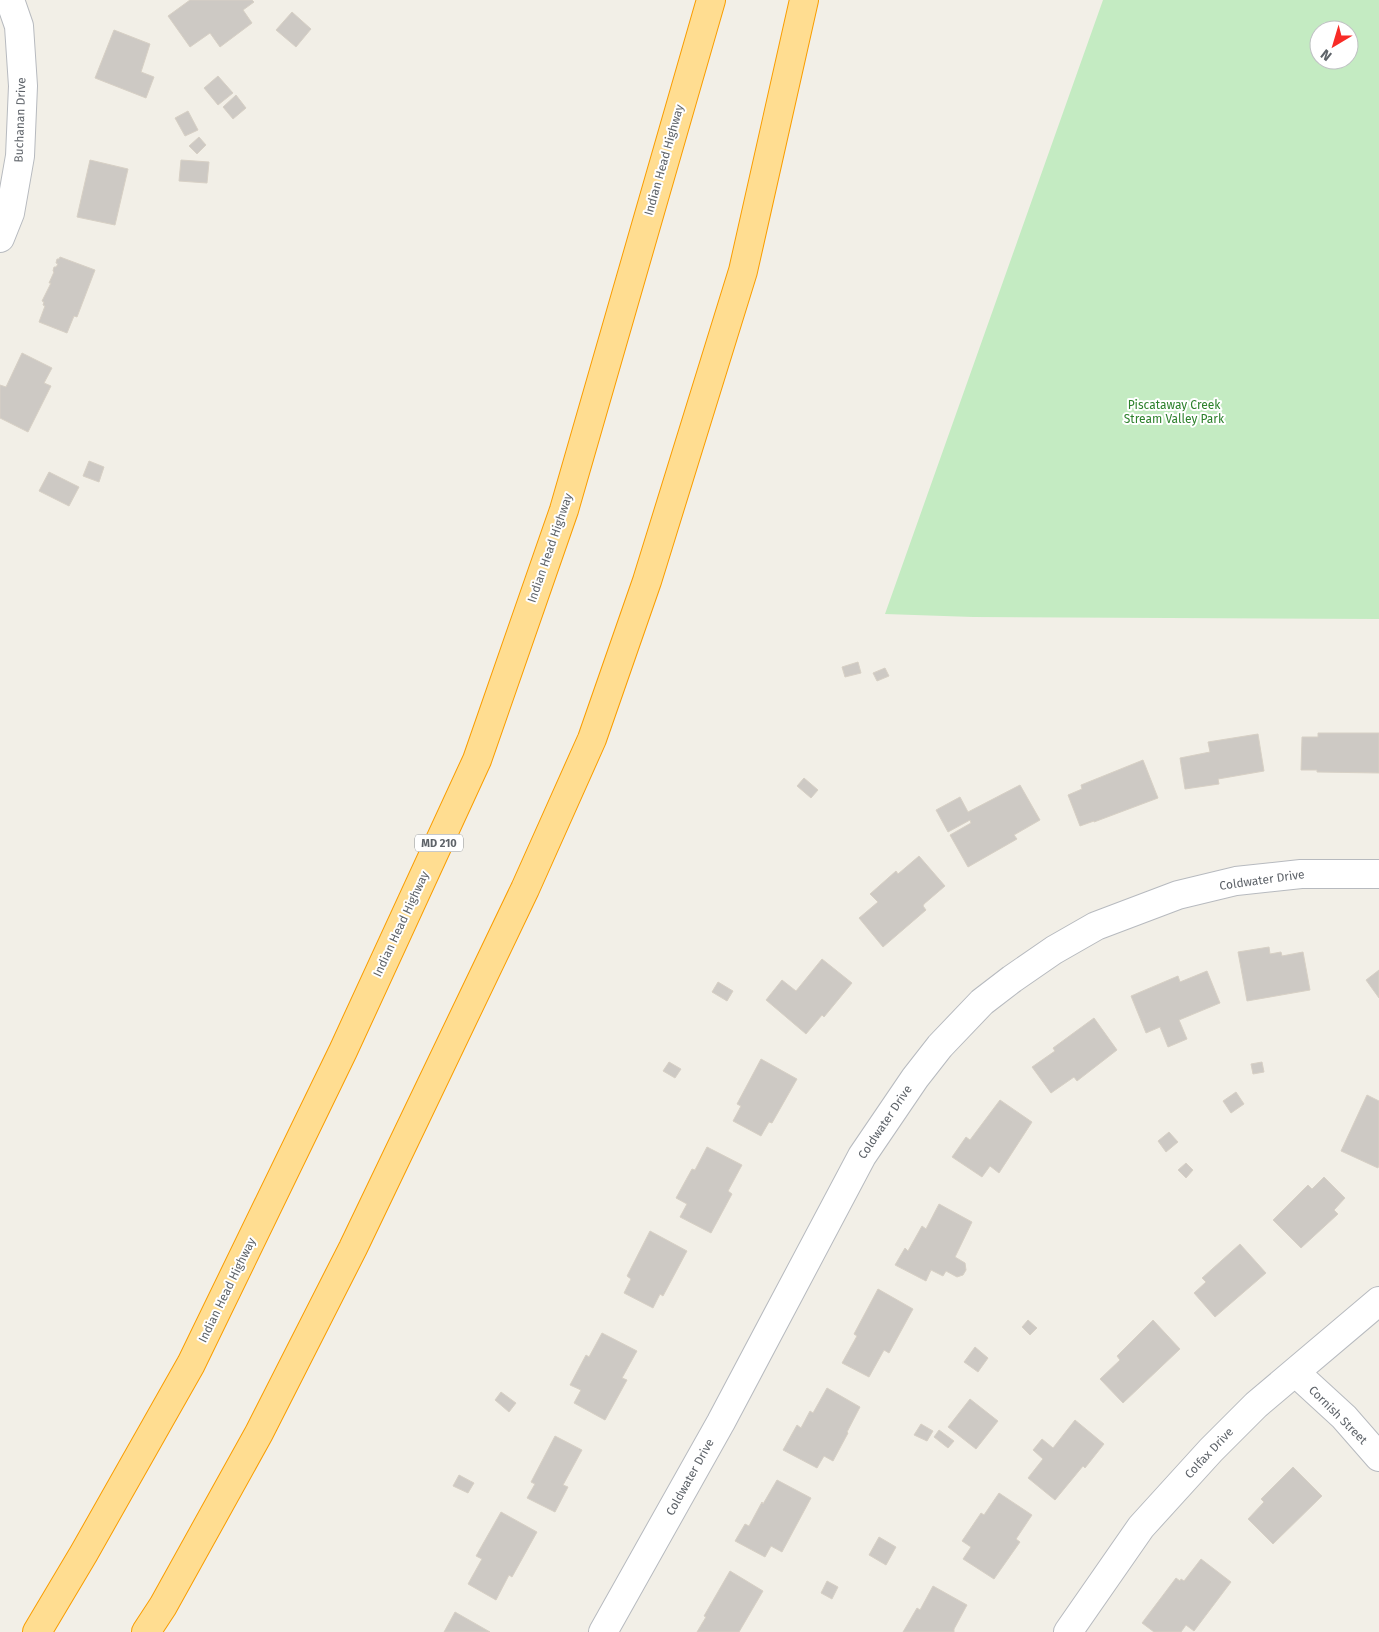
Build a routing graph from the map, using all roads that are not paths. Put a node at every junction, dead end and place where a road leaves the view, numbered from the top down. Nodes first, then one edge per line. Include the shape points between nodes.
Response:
1 (10, 0) edge
2 (710, 0) edge
3 (804, 0) edge
4 (0, 238) edge
5 (1379, 874) edge
6 (1379, 1301) edge
7 (1296, 1373) junction
8 (1379, 1457) edge
9 (36, 1632) edge
10 (146, 1632) edge
11 (603, 1632) edge
12 (1068, 1632) edge

1 - 4 street, Buchanan Drive via 19,26 20,156 10,212
2 - 9 highway, Indian Head Highway / MD 210 via 564,510 477,760 343,1051 191,1364
3 - 10 highway via 743,271 647,581 592,739 521,898 352,1248 259,1433
5 - 11 street, Coldwater Drive via 1301,874 1236,881 1178,895 1096,926 1033,964 982,1002 915,1078 862,1156 721,1422
6 - 7 street, Colfax Drive
7 - 8 street, Cornish Street via 1344,1417
7 - 12 street, Colfax Drive via 1256,1405 1141,1527

